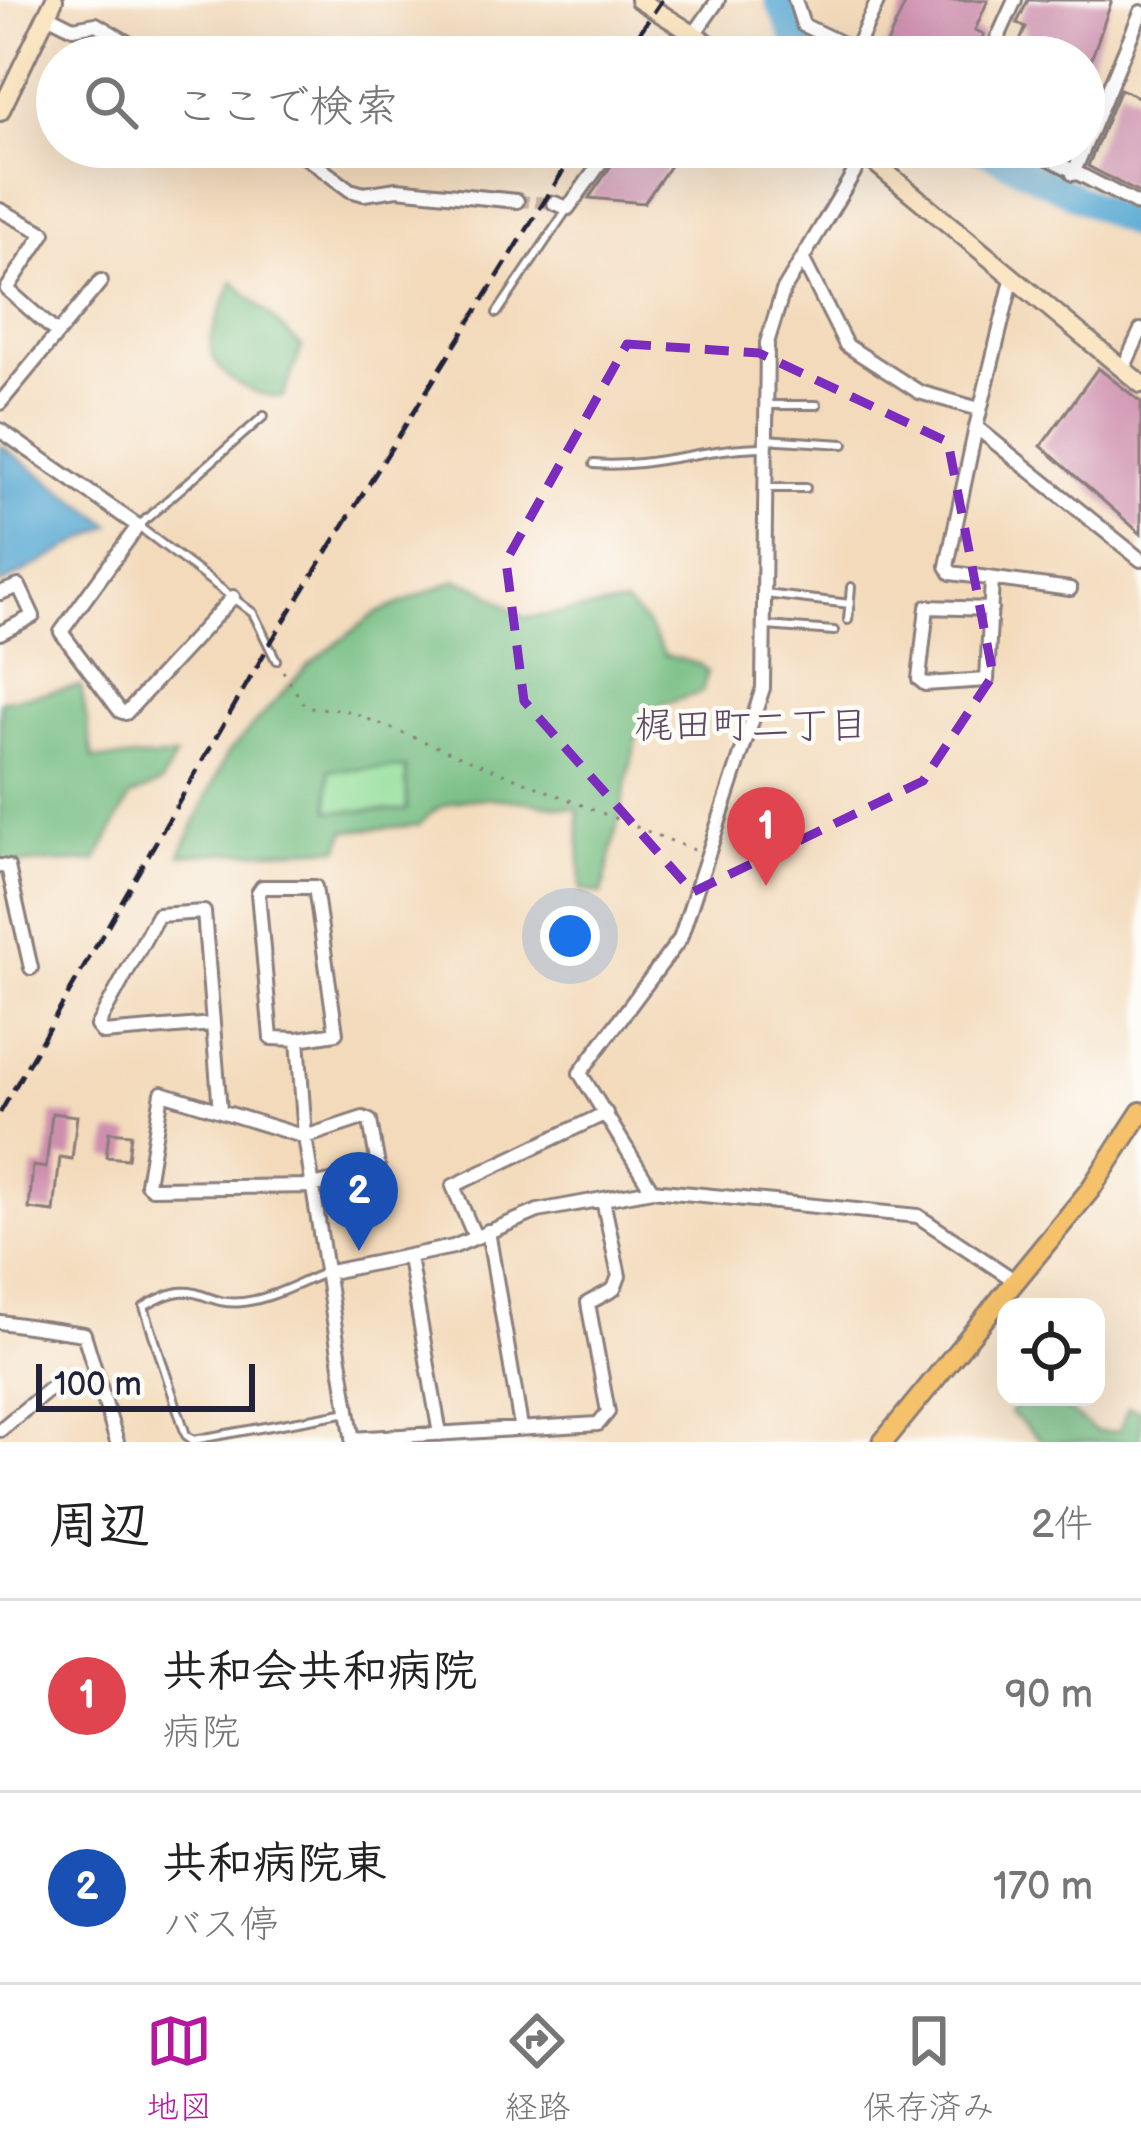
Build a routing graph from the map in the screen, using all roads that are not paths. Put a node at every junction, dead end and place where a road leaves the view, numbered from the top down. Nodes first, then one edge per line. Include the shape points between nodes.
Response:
1 (639, 0) edge
2 (718, 0) edge
3 (795, 0) edge
4 (878, 0) edge
5 (1015, 0) edge
6 (50, 7) edge
7 (1141, 12) edge
8 (695, 34) junction
9 (117, 36) edge
10 (698, 36) edge
11 (824, 36) edge
12 (862, 36) edge
13 (999, 36) edge
14 (5, 89) edge
15 (1105, 98) edge
16 (0, 112) edge
17 (320, 168) edge
18 (594, 168) edge
19 (851, 168) edge
20 (882, 168) edge
21 (1063, 168) edge
22 (1076, 168) edge
23 (1073, 174) junction
24 (517, 201) tunnel mouth
25 (561, 206) joint
26 (1141, 206) edge
27 (0, 210) edge
28 (803, 260) junction
29 (1013, 276) junction
30 (101, 281) dead end
31 (497, 313) dead end
32 (1141, 330) edge
33 (57, 333) junction
34 (1123, 369) junction
35 (1141, 384) edge
36 (0, 403) edge
37 (765, 405) junction
38 (817, 405) dead end
39 (979, 409) junction
40 (265, 416) dead end
41 (976, 427) junction
42 (0, 430) edge
43 (764, 443) junction
44 (844, 444) dead end
45 (594, 464) dead end
46 (764, 488) junction
47 (806, 488) dead end
48 (138, 526) junction
49 (1141, 560) edge
50 (992, 579) junction
51 (851, 587) dead end
52 (1070, 590) dead end
53 (0, 593) edge
54 (765, 594) junction
55 (233, 597) junction
56 (850, 604) junction
57 (991, 609) junction
58 (848, 620) dead end
59 (764, 626) junction
60 (834, 631) dead end
61 (0, 633) edge
62 (276, 660) road end
63 (0, 866) edge
64 (31, 968) dead end
65 (213, 1024) junction
66 (298, 1040) junction
67 (220, 1111) junction
68 (1141, 1112) edge
69 (606, 1113) junction
70 (304, 1137) junction
71 (312, 1186) junction
72 (652, 1190) junction
73 (603, 1200) junction
74 (481, 1234) junction
75 (409, 1258) junction
76 (325, 1274) junction
77 (1014, 1280) junction
78 (0, 1322) edge
79 (98, 1377) junction
80 (348, 1412) junction
81 (543, 1426) junction
82 (521, 1427) junction
83 (0, 1431) edge
84 (440, 1434) junction
85 (353, 1441) edge
86 (8, 1442) edge
87 (117, 1442) edge
88 (543, 1442) edge
89 (883, 1442) edge

1 - 8 main road
2 - 8 street
3 - 11 street via 803,25
4 - 12 street
5 - 13 street
6 - 9 street via 73,28 96,23
6 - 14 main road
7 - 15 street
8 - 10 main road
14 - 16 main road
17 - 24 street via 364,194 397,189
18 - 25 street
19 - 28 street
20 - 29 main road
21 - 23 street
22 - 23 street
23 - 26 street
25 - 31 lane
27 - 33 street via 44,233 7,289
28 - 37 street via 772,321
28 - 39 street via 846,344 919,392
29 - 34 main road
29 - 39 street
30 - 33 street
32 - 34 street
33 - 36 street
34 - 35 main road
37 - 38 lane
37 - 43 street
39 - 41 street
40 - 48 lane
41 - 49 street
41 - 50 street via 946,566
42 - 48 street
43 - 44 lane
43 - 45 lane
43 - 46 street
46 - 47 lane
46 - 54 street
48 - 55 lane
48 - 55 street via 61,632 120,711
50 - 52 street
50 - 57 street
51 - 56 lane
53 - 61 street via 20,586 33,616
54 - 56 lane
54 - 59 street
55 - 62 lane via 253,614
56 - 58 lane
57 - 57 street via 987,680 919,679 927,607
59 - 60 lane
59 - 69 street via 755,726 680,939 580,1072
63 - 64 street via 8,867
65 - 65 street via 204,912 158,915 97,1026 103,1033
65 - 67 street
66 - 66 street via 271,1038 258,893 308,883 315,887 336,1033
66 - 70 street
67 - 70 street
67 - 71 street via 162,1093 148,1184
68 - 77 highway via 1090,1190
69 - 72 street
69 - 74 street via 453,1186
70 - 71 street
70 - 71 street via 370,1121 379,1171
71 - 76 street
72 - 73 street
72 - 77 street via 918,1216
73 - 74 street via 538,1210
73 - 81 street via 619,1276 614,1289 588,1303 608,1412 598,1424
74 - 75 street
74 - 82 street
75 - 76 street
75 - 84 street
76 - 80 street
76 - 80 lane via 260,1300 235,1303 182,1290 144,1307 193,1440
77 - 89 highway
78 - 79 street via 84,1334
79 - 83 street via 51,1388
79 - 87 street
80 - 85 street
81 - 82 street
81 - 88 lane
82 - 84 street
83 - 86 street
84 - 85 street

